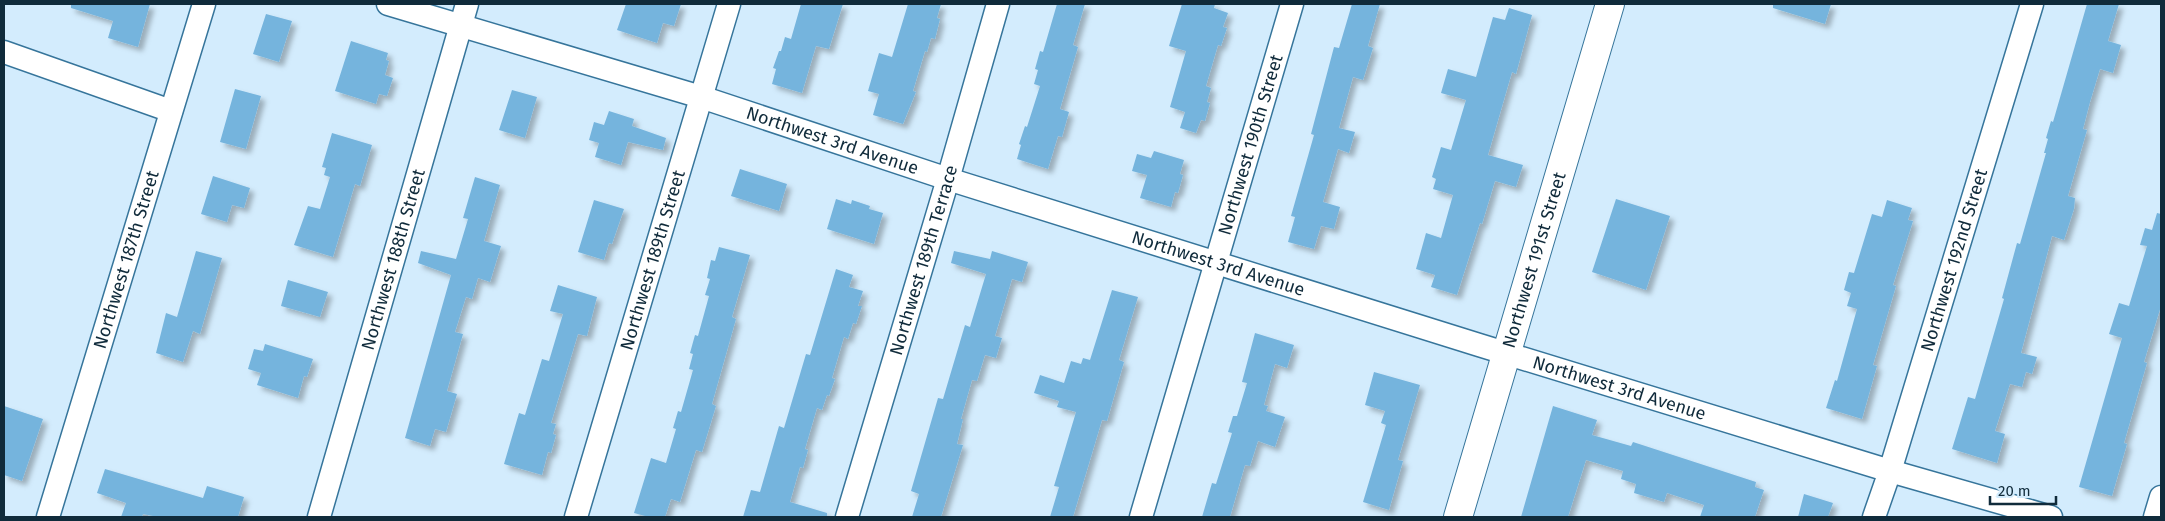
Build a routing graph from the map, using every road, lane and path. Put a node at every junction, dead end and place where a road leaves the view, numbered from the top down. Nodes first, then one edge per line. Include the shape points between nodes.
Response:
1 (204, 4) edge
2 (388, 4) edge
3 (729, 4) edge
4 (998, 4) edge
5 (1292, 4) edge
6 (1610, 4) edge
7 (2032, 4) edge
8 (464, 14) edge
9 (4, 52) edge
10 (701, 97) junction
11 (171, 111) junction
12 (948, 179) junction
13 (1216, 263) junction
14 (1507, 354) junction
15 (1890, 471) junction
16 (2161, 497) edge
17 (48, 517) edge
18 (319, 517) edge
19 (576, 517) edge
20 (847, 517) edge
21 (1141, 517) edge
22 (1458, 517) edge
23 (1874, 517) edge
24 (2051, 517) edge
25 (2155, 517) edge

1 - 11 street, Northwest 187th Street
2 - 8 street, Northwest 3rd Avenue
3 - 10 street, Northwest 189th Street
4 - 12 street, Northwest 189th Terrace
5 - 13 street, Northwest 190th Street
6 - 14 street, Northwest 191st Street
7 - 15 street, Northwest 192nd Street
8 - 10 street, Northwest 3rd Avenue
8 - 18 street, Northwest 188th Street
9 - 11 street
10 - 12 street, Northwest 3rd Avenue
10 - 19 street, Northwest 189th Street
11 - 17 street, Northwest 187th Street
12 - 13 street, Northwest 3rd Avenue
12 - 20 street, Northwest 189th Terrace
13 - 14 street, Northwest 3rd Avenue
13 - 21 street, Northwest 190th Street
14 - 15 street, Northwest 3rd Avenue
14 - 22 street, Northwest 191st Street
15 - 23 street, Northwest 192nd Street
15 - 24 street, Northwest 3rd Avenue
16 - 25 street

